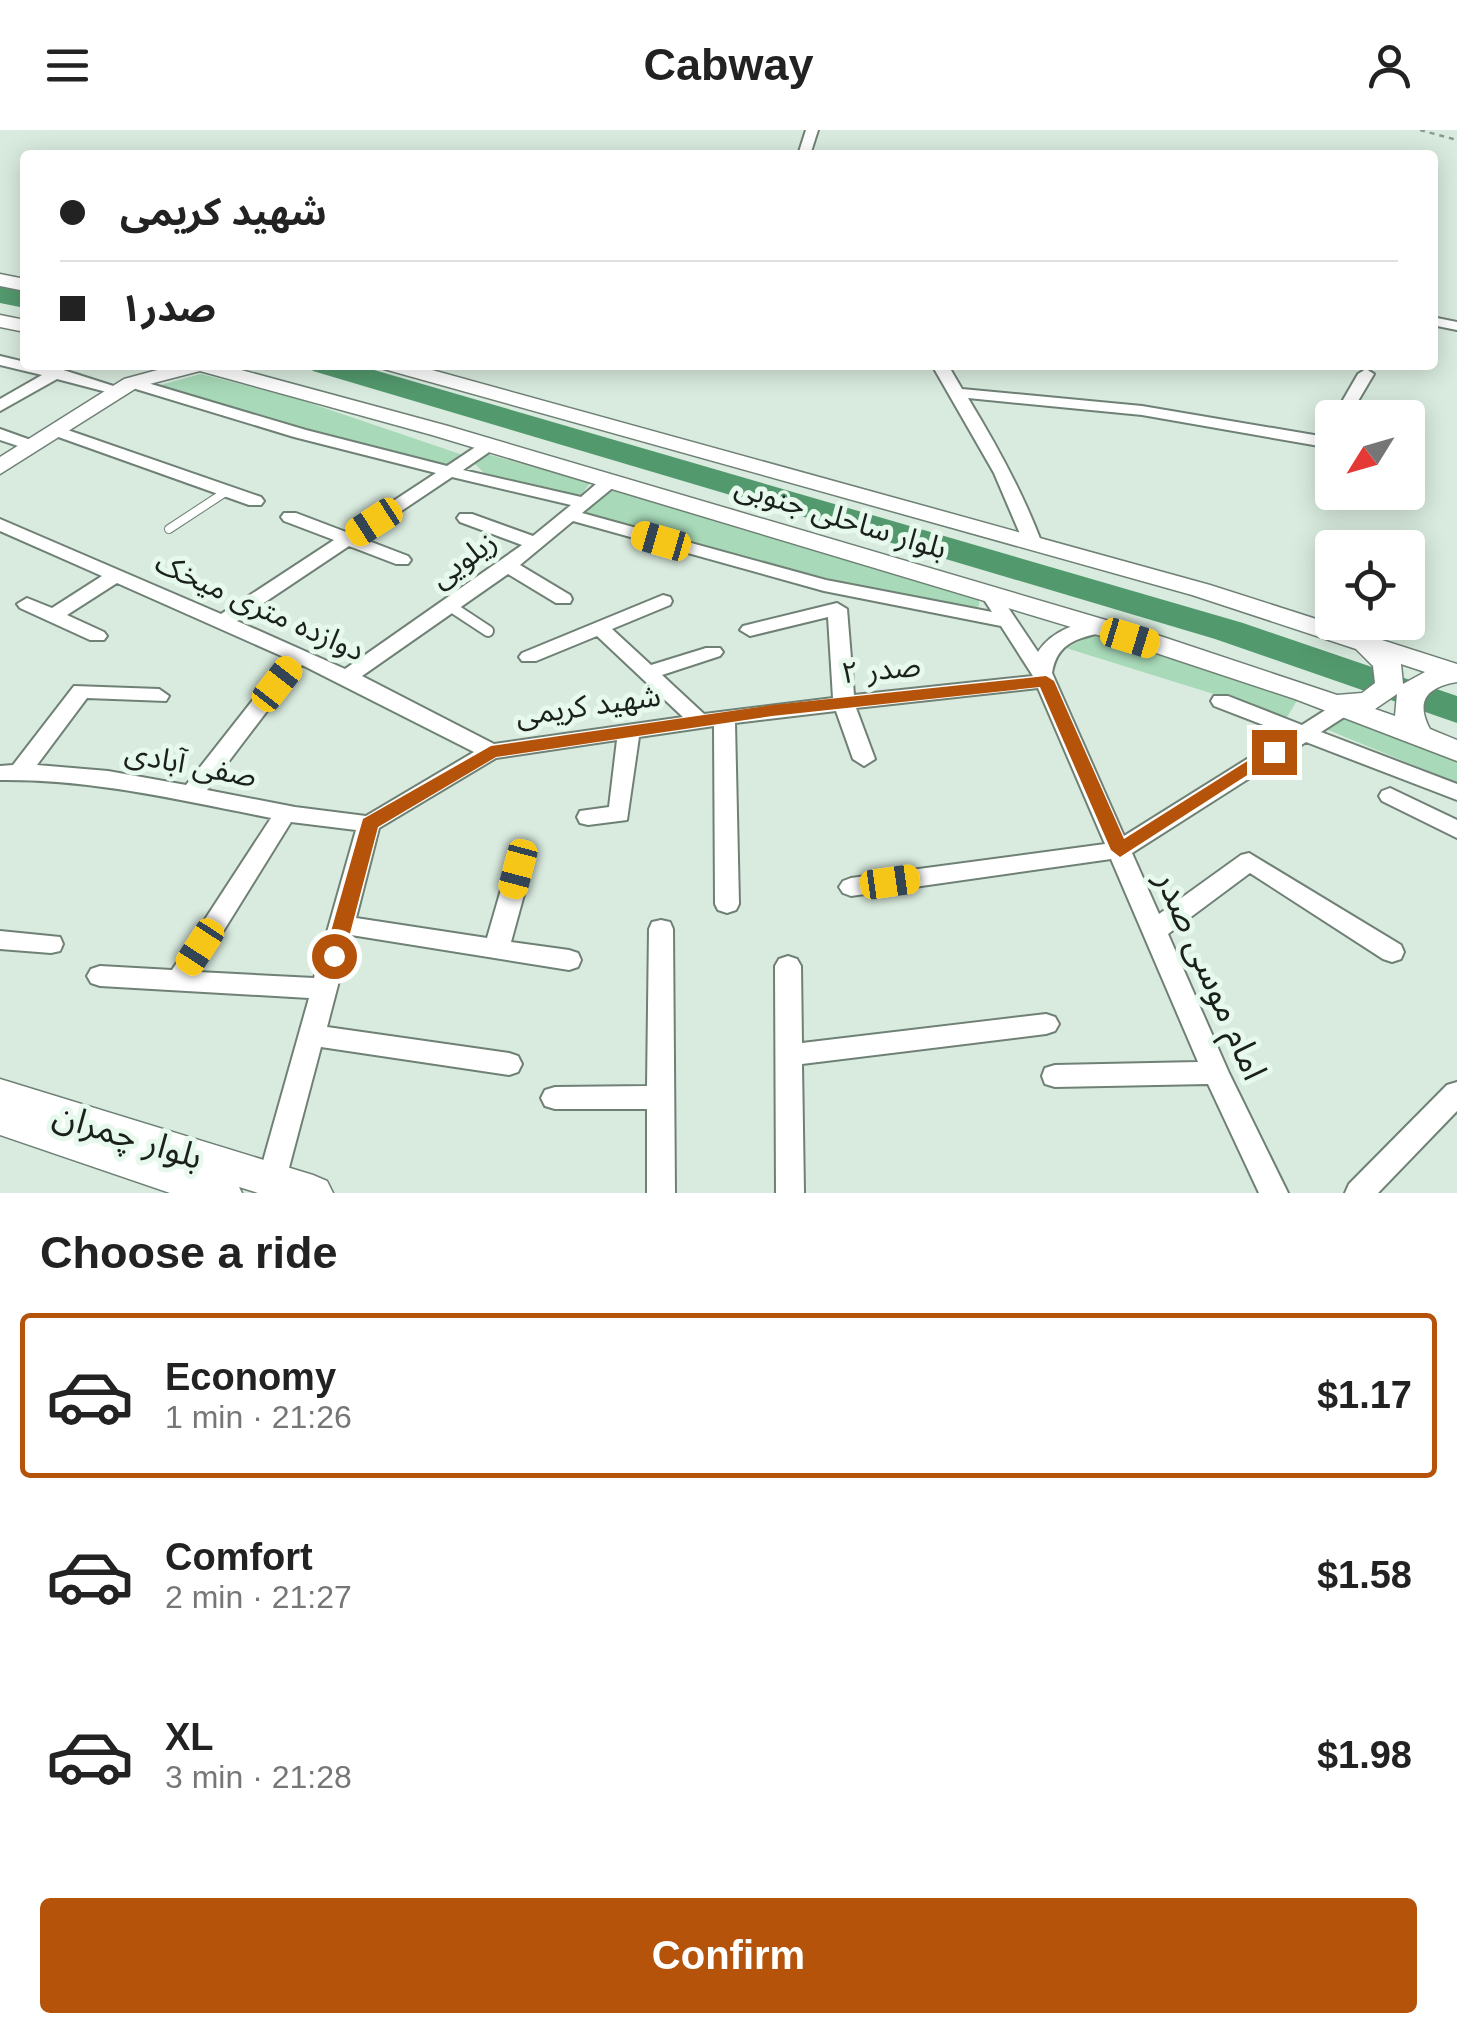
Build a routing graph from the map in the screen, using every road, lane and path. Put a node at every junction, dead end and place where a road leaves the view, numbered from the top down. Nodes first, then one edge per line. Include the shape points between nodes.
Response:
1 (1420, 130) edge
2 (1457, 140) edge
3 (44, 370) edge
4 (175, 370) edge
5 (218, 370) edge
6 (409, 370) edge
7 (943, 370) edge
8 (57, 373) junction
9 (1366, 374) dead end
10 (130, 379) edge
11 (958, 393) junction
12 (1351, 400) edge
13 (0, 406) edge
14 (56, 431) junction
15 (0, 434) edge
16 (1315, 440) edge
17 (489, 445) junction
18 (33, 446) junction
19 (0, 467) edge
20 (451, 472) junction
21 (609, 482) junction
22 (228, 491) junction
23 (255, 501) dead end
24 (577, 509) junction
25 (290, 516) dead end
26 (466, 518) dead end
27 (0, 524) edge
28 (169, 529) dead end
29 (349, 539) junction
30 (1032, 542) junction
31 (534, 544) junction
32 (402, 560) dead end
33 (508, 566) junction
34 (116, 574) junction
35 (990, 595) junction
36 (562, 599) dead end
37 (663, 601) dead end
38 (27, 604) dead end
39 (450, 606) junction
40 (53, 616) junction
41 (224, 621) junction
42 (1007, 621) junction
43 (1098, 628) junction
44 (602, 630) junction
45 (750, 630) dead end
46 (488, 631) dead end
47 (97, 636) dead end
48 (1366, 644) junction
49 (712, 652) dead end
50 (298, 656) junction
51 (529, 656) dead end
52 (648, 673) junction
53 (1457, 673) edge
54 (347, 677) junction
55 (1044, 677) junction
56 (159, 696) dead end
57 (1221, 701) dead end
58 (844, 703) junction
59 (1340, 706) junction
60 (712, 720) junction
61 (1306, 732) junction
62 (630, 733) junction
63 (1418, 735) junction
64 (1457, 751) edge
65 (491, 752) junction
66 (864, 759) dead end
67 (5, 773) edge
68 (193, 792) junction
69 (1457, 792) edge
70 (1390, 796) dead end
71 (285, 814) junction
72 (588, 817) dead end
73 (369, 824) junction
74 (1457, 830) edge
75 (1120, 850) junction
76 (518, 869) dead end
77 (852, 887) dead end
78 (727, 904) dead end
79 (343, 924) junction
80 (661, 929) dead end
81 (1154, 931) junction
82 (0, 940) edge
83 (51, 944) dead end
84 (497, 948) junction
85 (1392, 952) dead end
86 (569, 960) dead end
87 (788, 966) dead end
88 (100, 976) dead end
89 (178, 980) junction
90 (325, 988) junction
91 (1046, 1024) dead end
92 (312, 1035) junction
93 (791, 1055) junction
94 (509, 1064) dead end
95 (1216, 1072) junction
96 (1054, 1076) dead end
97 (1457, 1093) edge
98 (660, 1097) junction
99 (555, 1098) dead end
100 (2, 1118) edge
101 (272, 1178) junction
102 (222, 1193) edge
103 (313, 1193) edge
104 (661, 1193) edge
105 (790, 1193) edge
106 (1274, 1193) edge
107 (1359, 1193) edge

1 - 2 path
3 - 8 street
4 - 10 main road
5 - 17 main road, بلوار ساحلی جنوبی
6 - 30 main road, بلوار ساحلی جنوبی
7 - 11 street
8 - 10 street
8 - 13 street
9 - 12 street
10 - 14 main road
10 - 20 street via 210,409
11 - 16 street via 1190,414
11 - 30 street via 995,456
14 - 18 main road
14 - 22 street
15 - 18 street
17 - 20 street
17 - 21 main road, بلوار ساحلی جنوبی
18 - 19 main road
20 - 24 street
20 - 29 street
21 - 24 street, زیلویی
21 - 35 main road, بلوار ساحلی جنوبی
22 - 23 street
22 - 28 lane
24 - 31 street, زیلویی
24 - 42 street via 824,585
25 - 29 street
26 - 31 street
27 - 34 street, دوازده متری میخک
29 - 32 street
29 - 41 street
30 - 48 main road, بلوار ساحلی جنوبی
31 - 33 street, زیلویی
33 - 36 street
33 - 39 street, زیلویی
34 - 40 street
34 - 41 street, دوازده متری میخک
35 - 42 street, امام موسی صدر
35 - 43 main road, بلوار ساحلی جنوبی
37 - 44 street
38 - 40 street
39 - 46 lane
39 - 54 street, زیلویی
40 - 47 street
41 - 50 street, دوازده متری میخک
42 - 55 street, امام موسی صدر
43 - 55 street via 1051,645 1043,658
43 - 59 main road, بلوار ساحلی جنوبی
44 - 51 street
44 - 52 street
45 - 58 street via 837,608
48 - 53 main road, بلوار ساحلی جنوبی
48 - 59 main road via 1387,664 1390,686 1370,701
49 - 52 street
50 - 54 street, دوازده متری میخک
50 - 68 street
52 - 60 street
53 - 63 main road via 1416,686 1407,700
54 - 65 street, دوازده متری میخک
55 - 58 street, صدر ۲
55 - 75 street, امام موسی صدر
56 - 67 street via 81,691
57 - 61 street
58 - 60 street, صدر ۲
58 - 66 street
59 - 61 street
59 - 63 main road, بلوار ساحلی جنوبی
60 - 62 street, شهید کریمی
60 - 78 street
61 - 69 street
61 - 75 street
62 - 65 street, شهید کریمی
62 - 72 street via 619,814
63 - 64 main road, بلوار ساحلی جنوبی
65 - 73 street, شهید کریمی
67 - 68 street, صفی آبادی
68 - 71 street, صفی آبادی
70 - 74 street
71 - 73 street, صفی آبادی
71 - 89 street
73 - 79 street
75 - 77 street
75 - 81 street, امام موسی صدر
76 - 84 street
79 - 84 street
79 - 90 street
80 - 98 street
81 - 85 street via 1250,861
81 - 95 street, امام موسی صدر
82 - 83 street
84 - 86 street
87 - 93 street
88 - 89 street
89 - 90 street
90 - 92 street
91 - 93 street
92 - 94 street
92 - 101 street
93 - 105 street
95 - 96 street
95 - 106 street, امام موسی صدر
97 - 107 street
98 - 99 street
98 - 104 street
100 - 101 main road, بلوار چمران
100 - 102 main road, بلوار چمران
101 - 103 main road, بلوار چمران

